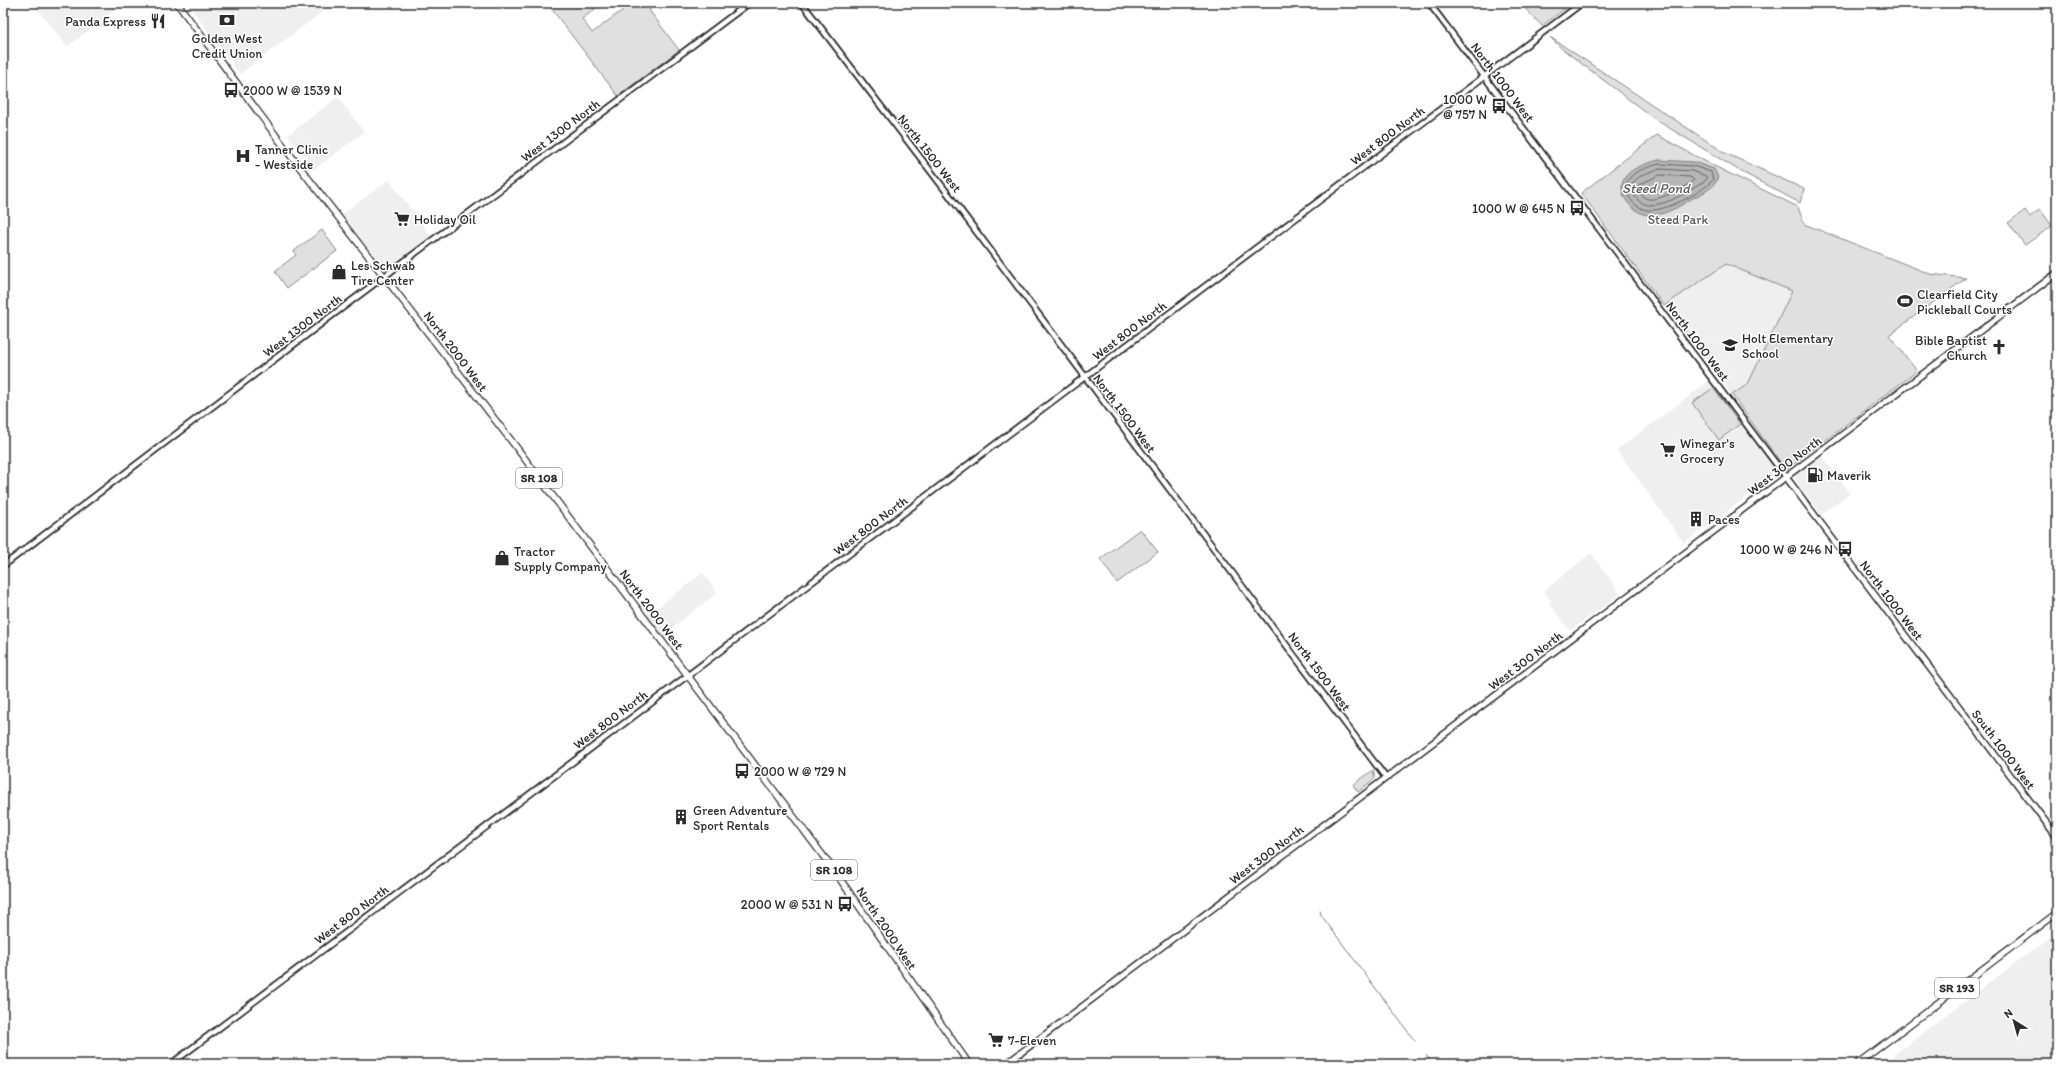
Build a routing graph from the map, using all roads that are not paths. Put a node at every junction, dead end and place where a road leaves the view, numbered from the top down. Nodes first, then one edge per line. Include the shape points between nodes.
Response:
1 (177, 3) edge
2 (750, 3) edge
3 (802, 3) edge
4 (1429, 3) edge
5 (1582, 3) edge
6 (1484, 76) junction
7 (2057, 273) edge
8 (385, 276) junction
9 (1085, 378) junction
10 (1786, 477) junction
11 (3, 566) edge
12 (688, 675) junction
13 (1948, 693) joint
14 (1386, 778) junction
15 (2057, 837) edge
16 (2057, 913) edge
17 (171, 1064) edge
18 (968, 1064) edge
19 (1006, 1064) edge
20 (1858, 1064) edge

1 - 8 main road, North 2000 West / SR 108
2 - 8 street, West 1300 North
3 - 9 street, North 1500 West
4 - 6 street, North 1000 West
5 - 6 street, West 800 North
6 - 9 street, West 800 North
6 - 10 street, North 1000 West
7 - 10 main road, West 300 North
8 - 11 street, West 1300 North
8 - 12 main road, North 2000 West / SR 108
9 - 12 street, West 800 North
9 - 14 street, North 1500 West
10 - 13 main road, North 1000 West
10 - 14 main road, West 300 North
12 - 17 street, West 800 North
12 - 18 main road, North 2000 West / SR 108 via 833,869
13 - 15 main road, South 1000 West
14 - 19 main road, West 300 North
16 - 20 main road, SR 193

